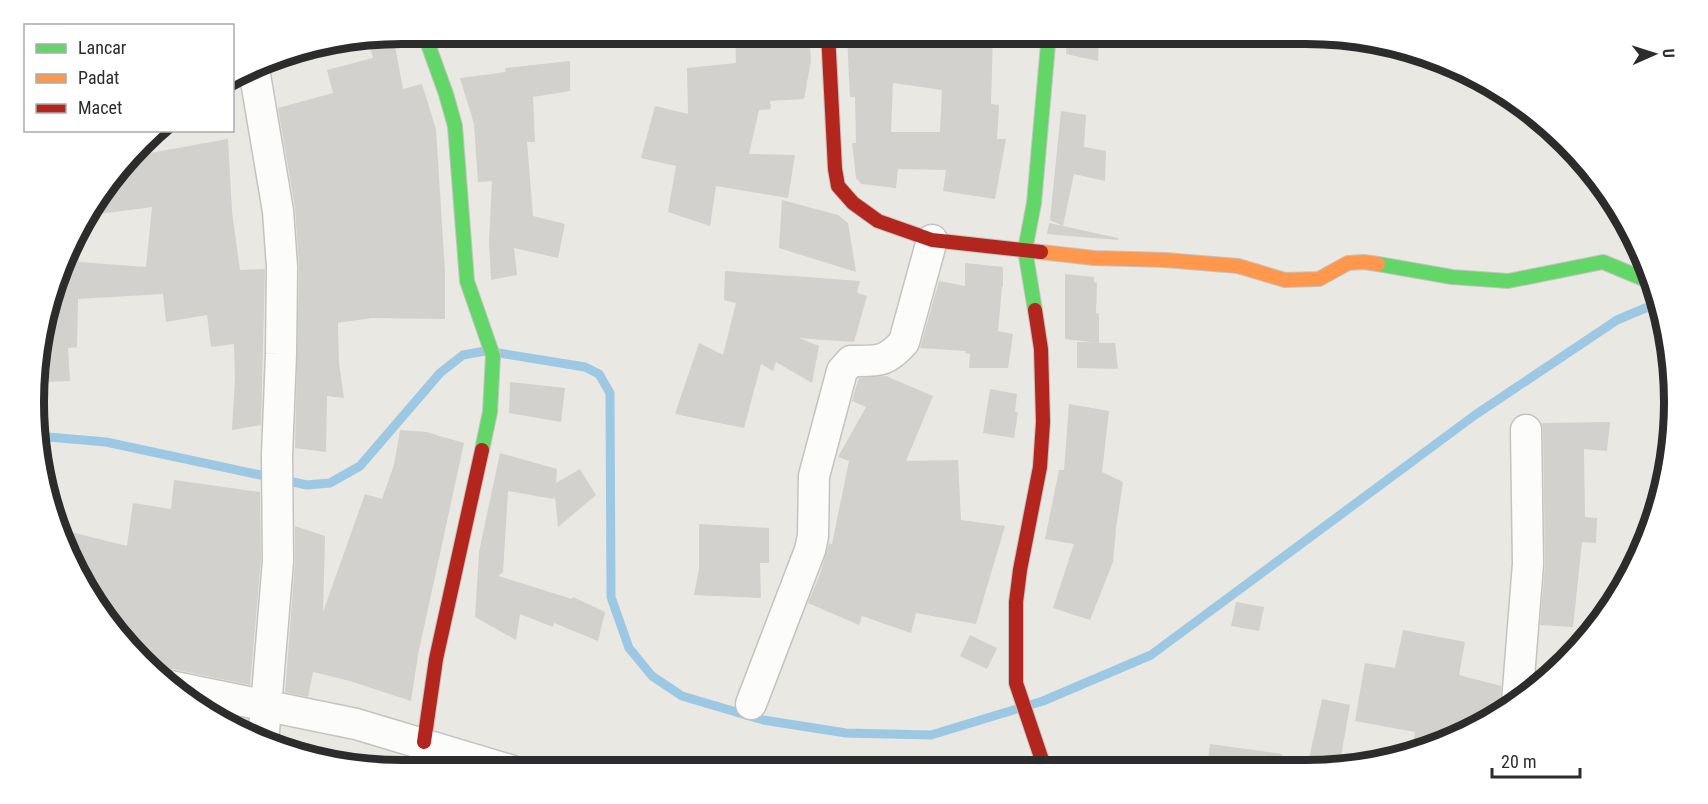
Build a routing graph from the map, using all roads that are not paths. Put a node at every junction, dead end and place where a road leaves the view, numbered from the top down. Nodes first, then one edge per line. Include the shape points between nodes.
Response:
1 (428, 44) edge
2 (829, 44) edge
3 (1048, 44) edge
4 (256, 75) edge
5 (932, 240) junction
6 (1025, 250) junction
7 (1642, 280) edge
8 (1526, 430) dead end
9 (189, 690) edge
10 (1518, 690) edge
11 (751, 704) dead end
12 (266, 705) junction
13 (264, 733) edge
14 (424, 742) junction
15 (479, 760) edge
16 (1042, 760) edge

1 - 14 street via 455,126 467,281 493,356 490,412 436,659
2 - 5 street via 838,186 878,222
3 - 6 street via 1034,202
4 - 12 street via 278,211 282,267 278,561
5 - 6 street
5 - 11 street via 904,342 880,361 851,361 842,370 814,476 810,550
6 - 7 street via 1238,266 1285,280 1318,279 1348,263 1364,262 1452,277 1509,281 1603,262
6 - 16 street via 1041,349 1043,422 1040,467 1016,602 1016,682
8 - 10 street via 1528,564
9 - 12 street
12 - 13 street
12 - 14 street
14 - 15 street

